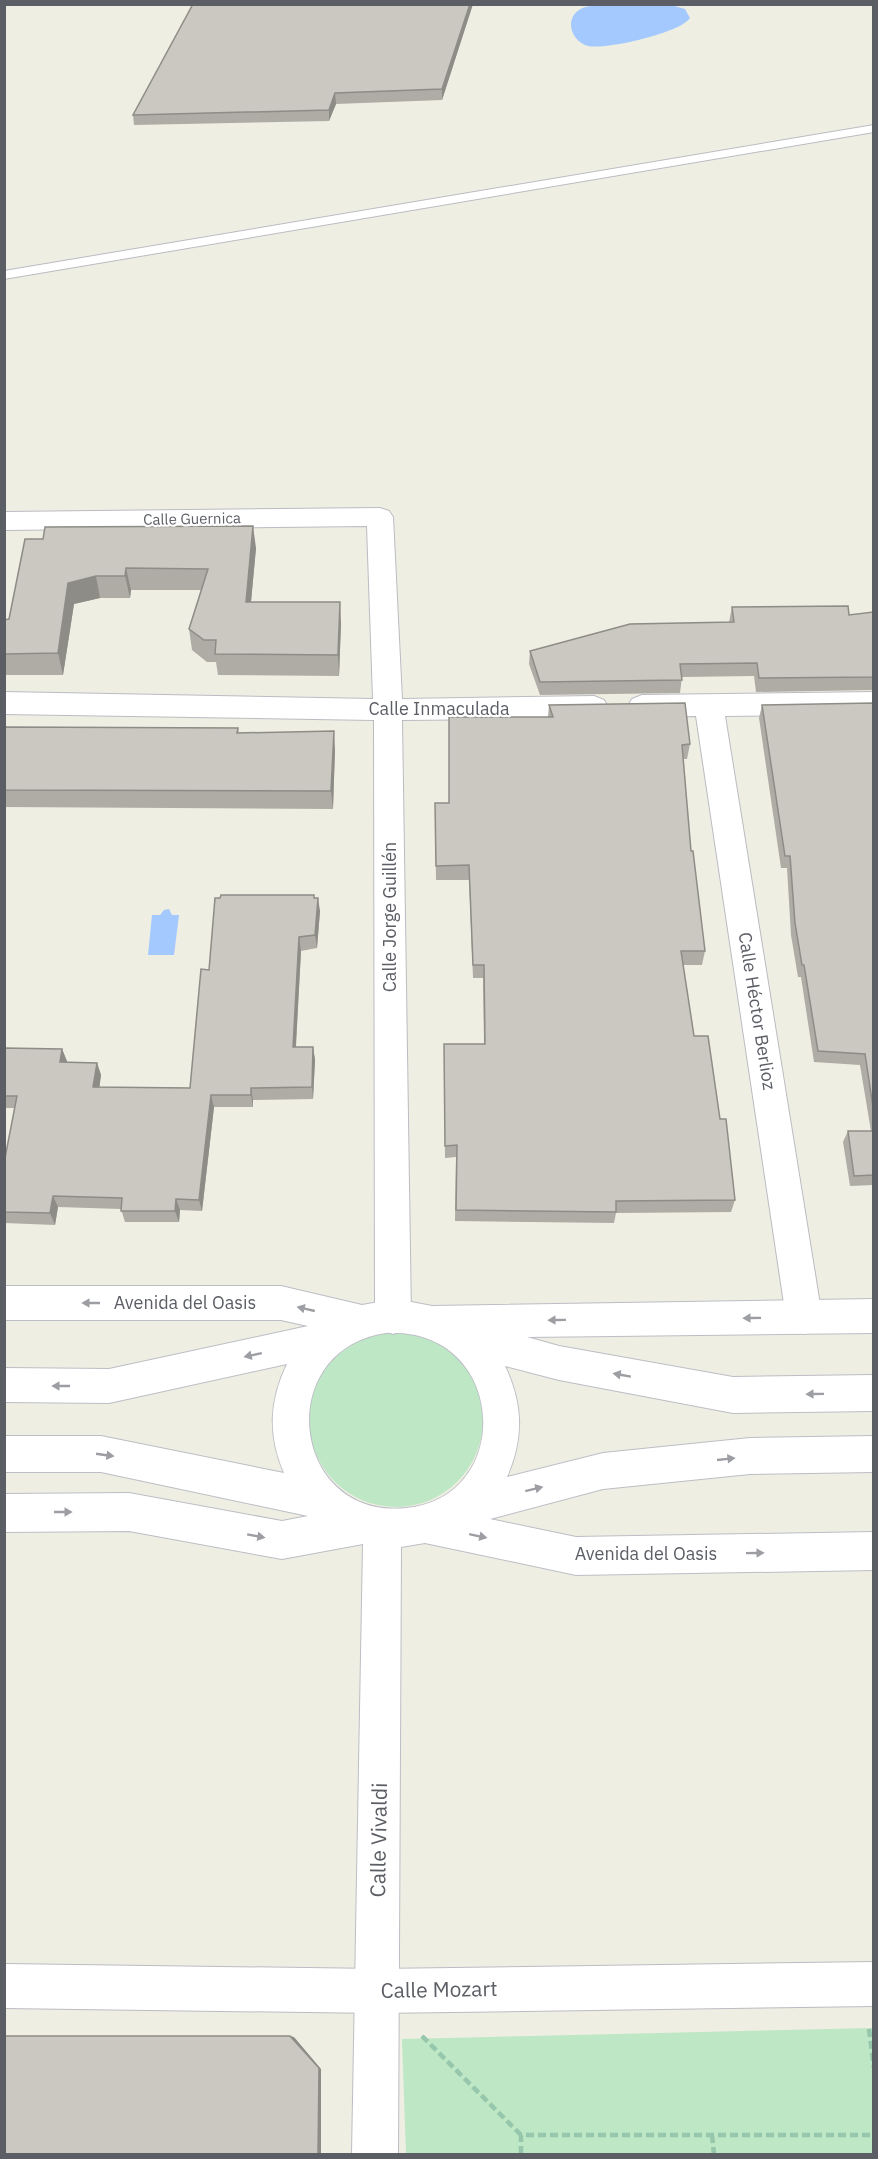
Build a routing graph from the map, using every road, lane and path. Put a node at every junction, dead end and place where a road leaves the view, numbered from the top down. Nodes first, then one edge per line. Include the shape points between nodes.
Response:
1 (873, 128) edge
2 (4, 275) edge
3 (380, 517) joint
4 (4, 520) edge
5 (4, 703) edge
6 (873, 703) edge
7 (709, 706) junction
8 (388, 710) junction
9 (4, 1303) edge
10 (873, 1316) edge
11 (804, 1317) junction
12 (378, 1319) junction
13 (429, 1322) junction
14 (462, 1337) junction
15 (331, 1338) junction
16 (4, 1386) edge
17 (873, 1393) edge
18 (4, 1454) edge
19 (873, 1454) edge
20 (322, 1500) junction
21 (457, 1508) junction
22 (4, 1513) edge
23 (390, 1525) junction
24 (873, 1551) edge
25 (873, 1984) edge
26 (4, 1986) edge
27 (377, 1991) junction
28 (521, 2135) junction
29 (712, 2135) junction
30 (873, 2135) edge
31 (375, 2154) edge
32 (521, 2154) edge
33 (714, 2154) edge

1 - 2 lane
3 - 4 street, Calle Guernica
3 - 8 street, Calle Jorge Guillén
5 - 8 street, Calle Inmaculada
6 - 7 street, Calle Inmaculada
7 - 8 street, Calle Inmaculada
7 - 11 street, Calle Héctor Berlioz
8 - 12 street, Calle Jorge Guillén
12 -> 9 street, Avenida del Oasis via 281,1303
10 - 11 street
11 -> 13 street
12 - 13 street
12 - 15 street
13 - 14 street
17 -> 14 street via 733,1395 559,1363
14 - 21 street via 484,1360 499,1389 504,1422 498,1454 482,1484
15 -> 16 street via 110,1386
15 - 20 street via 308,1360 294,1387 287,1416 290,1447 302,1475
18 -> 20 street via 102,1454
21 -> 19 street via 603,1471 750,1456
20 - 23 street via 350,1518
21 - 23 street
22 -> 23 street, Avenida del Oasis via 129,1512 282,1540
23 -> 24 street, Avenida del Oasis via 576,1556
23 - 27 street, Calle Vivaldi
25 - 27 street, Calle Mozart
26 - 27 street, Calle Mozart
27 - 28 path
27 - 31 street, Calle Vivaldi
28 - 29 path
28 - 32 path
29 - 30 path
29 - 33 path

